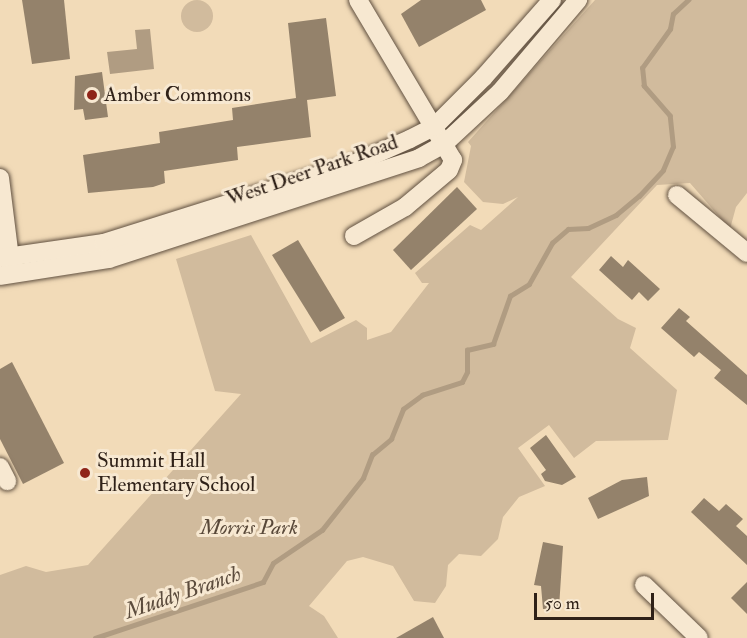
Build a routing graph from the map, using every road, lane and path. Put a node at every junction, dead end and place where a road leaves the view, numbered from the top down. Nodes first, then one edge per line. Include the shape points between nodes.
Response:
1 (358, 0) edge
2 (552, 0) edge
3 (578, 0) edge
4 (434, 127) junction
5 (444, 144) junction
6 (0, 178) edge
7 (677, 195) dead end
8 (354, 236) dead end
9 (747, 253) edge
10 (5, 266) edge
11 (644, 585) dead end
12 (699, 638) edge

1 - 4 street
2 - 4 street, West Deer Park Road
3 - 5 street, West Deer Park Road via 500,92
4 - 5 street
4 - 10 street, West Deer Park Road via 351,165 236,203 104,243
5 - 8 street via 452,157 449,170 405,207
5 - 10 street, West Deer Park Road via 390,170 109,259
6 - 10 street
7 - 9 street
11 - 12 street

